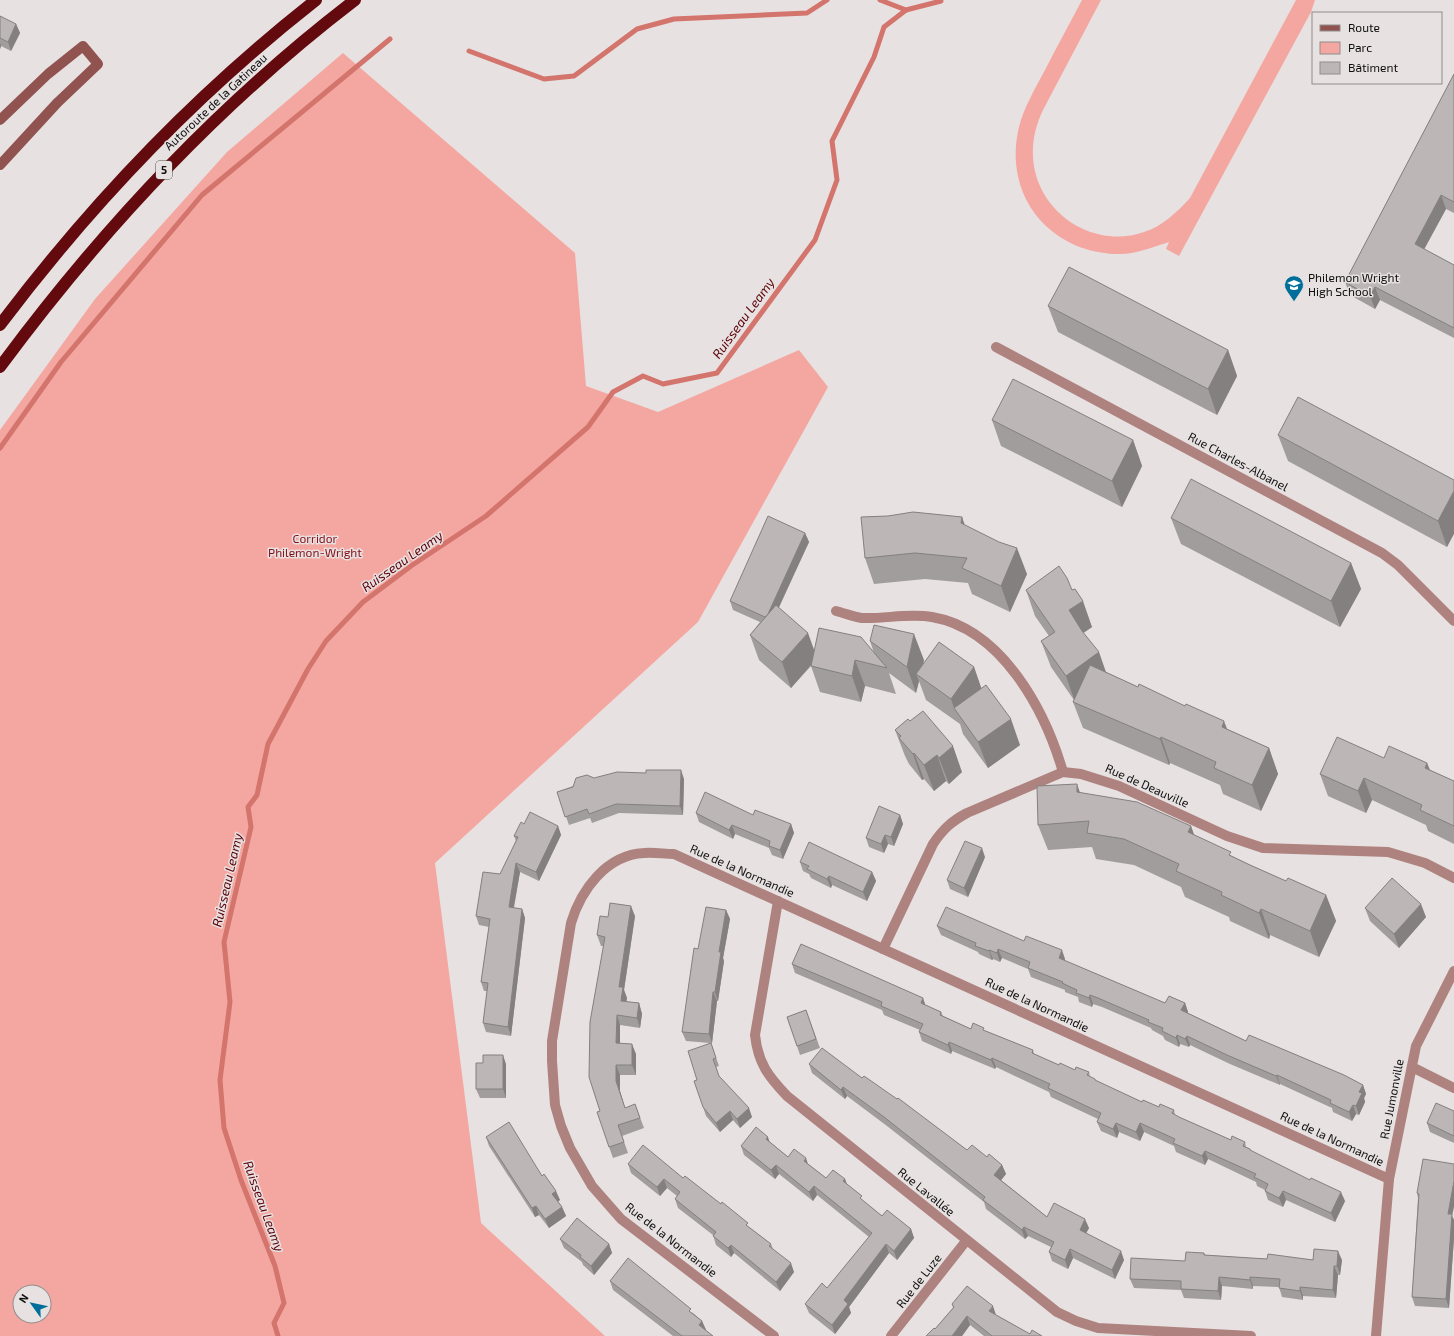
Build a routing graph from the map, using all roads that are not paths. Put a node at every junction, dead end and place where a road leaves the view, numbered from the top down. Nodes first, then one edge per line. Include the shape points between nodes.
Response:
1 (316, 0) edge
2 (356, 0) edge
3 (0, 120) edge
4 (0, 165) edge
5 (0, 325) edge
6 (996, 347) dead end
7 (0, 367) edge
8 (836, 611) dead end
9 (1454, 621) edge
10 (1063, 772) junction
11 (1454, 878) edge
12 (778, 901) junction
13 (883, 948) junction
14 (1454, 971) edge
15 (1412, 1067) junction
16 (1454, 1088) edge
17 (1389, 1179) junction
18 (966, 1241) junction
19 (774, 1336) edge
20 (891, 1336) edge
21 (1251, 1336) edge
22 (1376, 1336) edge

1 - 5 highway, Autoroute de la Gatineau / 5 via 237,66 143,156 70,238
2 - 7 highway, Autoroute de la Gatineau / 5 via 257,81 168,166 90,252
3 - 4 street via 48,74 83,46 98,64 58,102
6 - 9 street, Rue Charles-Albanel via 1382,553 1398,565
8 - 10 street via 861,618 932,617 969,630 1003,659 1039,708
10 - 11 street, Rue de Deauville via 1099,778 1227,836 1263,848 1388,852 1425,863
10 - 13 street via 953,820 933,844
12 - 13 street, Rue de la Normandie
12 - 18 street, Rue Lavallée via 756,1035 757,1051 763,1067 787,1096
12 - 19 street, Rue de la Normandie via 674,854 642,853 625,857 610,865 593,880 576,905 552,1041 554,1097 561,1126 576,1160 592,1186 621,1219
13 - 17 street, Rue de la Normandie
14 - 15 street, Rue Jumonville via 1416,1046
15 - 16 street
15 - 17 street, Rue Jumonville
17 - 22 street, Rue Jumonville
18 - 20 street, Rue de Luze
18 - 21 street, Rue Lavallée via 1057,1312 1076,1321 1098,1328

